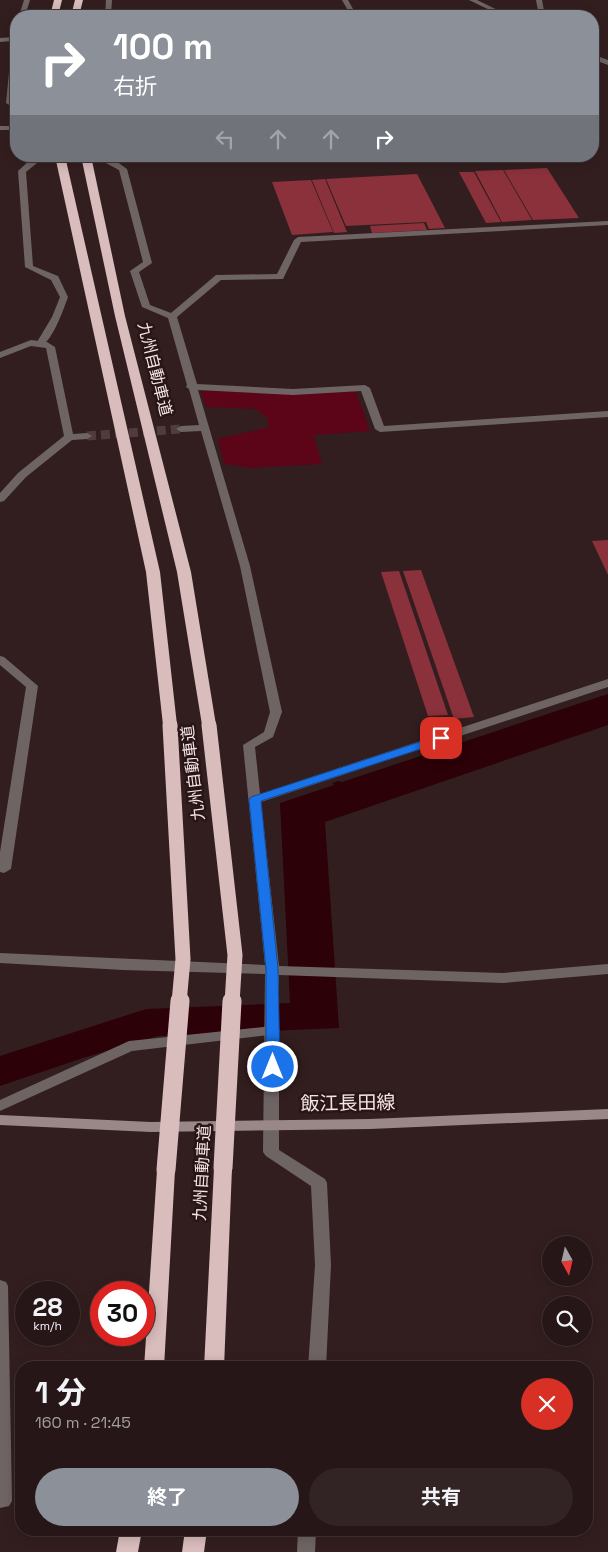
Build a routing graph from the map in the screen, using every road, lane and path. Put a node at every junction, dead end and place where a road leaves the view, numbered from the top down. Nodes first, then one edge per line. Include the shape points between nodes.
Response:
1 (472, 0) edge
2 (494, 10) edge
3 (33, 162) edge
4 (60, 162) edge
5 (87, 162) edge
6 (109, 162) edge
7 (608, 223) edge
8 (172, 316) junction
9 (42, 342) junction
10 (0, 356) edge
11 (191, 387) junction
12 (608, 414) edge
13 (204, 428) junction
14 (181, 430) tunnel mouth
15 (87, 436) tunnel mouth
16 (69, 437) junction
17 (0, 499) edge
18 (0, 659) edge
19 (608, 683) edge
20 (255, 800) junction
21 (4, 869) dead end
22 (0, 958) edge
23 (278, 969) junction
24 (608, 969) edge
25 (273, 1034) junction
26 (0, 1106) edge
27 (608, 1114) edge
28 (0, 1120) edge
29 (271, 1125) junction
30 (0, 1286) edge
31 (154, 1361) edge
32 (214, 1361) edge
33 (316, 1361) edge
34 (3, 1501) dead end
35 (130, 1536) edge
36 (195, 1536) edge
37 (307, 1536) edge
38 (127, 1552) edge
39 (193, 1552) edge
40 (306, 1552) edge

1 - 2 street
3 - 9 street via 22,170 29,267 55,278 64,296
4 - 31 highway, 九州自動車道, bridge via 153,572 170,725 183,959
5 - 32 highway, 九州自動車道, bridge via 107,262 184,572 209,725 235,955
6 - 8 street via 123,169 148,263 134,271 146,307
7 - 8 street via 298,240 280,277 219,277
8 - 11 street
9 - 10 street via 30,342
9 - 16 street via 50,347
11 - 12 street via 293,392 365,388 380,429
11 - 13 street
13 - 14 street
13 - 20 street via 245,566 276,712 269,734 249,745
15 - 16 street
16 - 17 street via 22,475
18 - 21 street via 32,686
19 - 20 street
20 - 23 street
22 - 23 street
23 - 24 street via 503,978
23 - 25 street via 272,1002
25 - 26 street via 129,1046
25 - 29 street
27 - 29 main road, 飯江長田線
28 - 29 main road, 飯江長田線 via 151,1127
29 - 33 street via 271,1152 319,1183 323,1265
30 - 34 street
35 - 38 highway
36 - 39 highway
37 - 40 street

